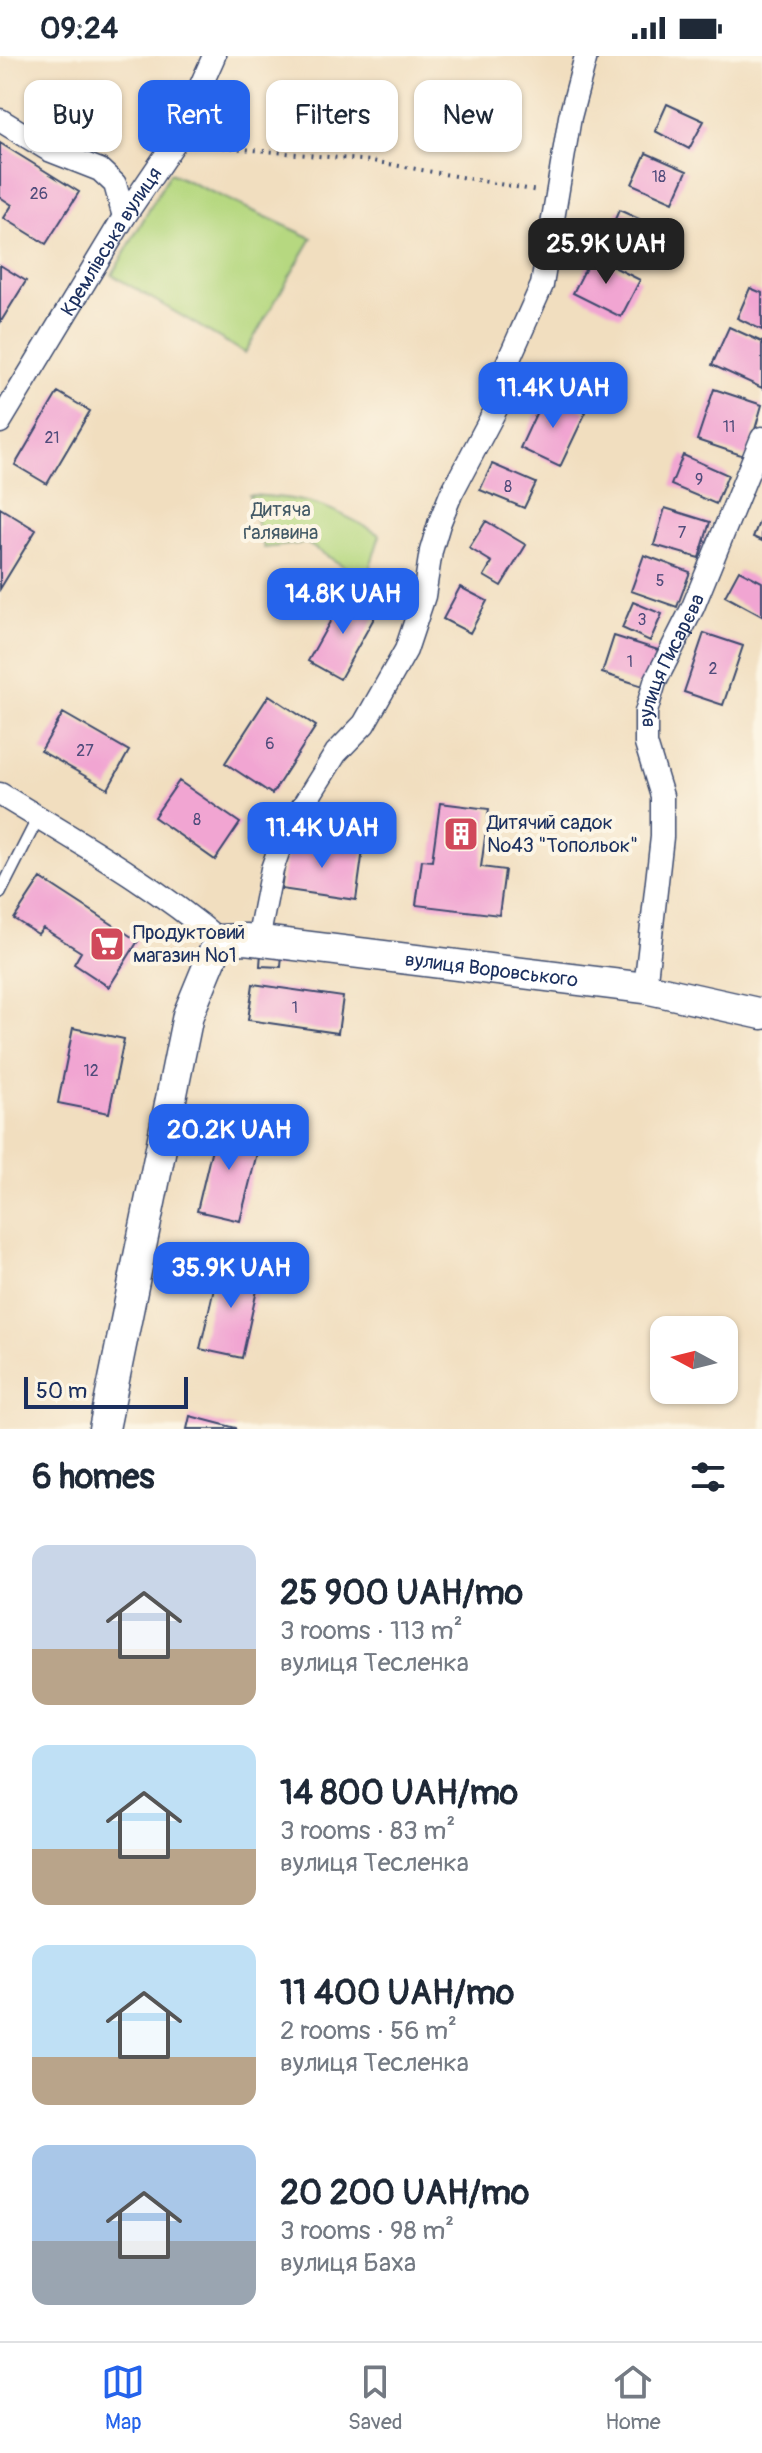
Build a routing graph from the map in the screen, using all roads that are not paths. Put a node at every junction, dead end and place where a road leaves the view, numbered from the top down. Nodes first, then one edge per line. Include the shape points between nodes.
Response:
1 (214, 56) edge
2 (586, 56) edge
3 (0, 120) edge
4 (124, 217) junction
5 (0, 422) edge
6 (762, 438) edge
7 (0, 794) edge
8 (38, 818) junction
9 (0, 893) edge
10 (219, 940) junction
11 (258, 940) junction
12 (645, 988) junction
13 (762, 1014) edge
14 (104, 1429) edge

1 - 4 street, Кремлівська вулиця via 177,139
2 - 11 street via 570,117 542,285 501,377 497,407 439,524 406,650 364,724 336,753 283,838
3 - 4 street via 49,150 100,170 115,184
4 - 5 street, Кремлівська вулиця
6 - 12 street, вулиця Писарєва via 646,712 646,744 662,796 662,837
7 - 8 street
8 - 9 lane
8 - 10 street via 183,910
10 - 11 street, вулиця Воровського
10 - 14 street via 188,1015
11 - 12 street, вулиця Воровського
12 - 13 street, вулиця Воровського

